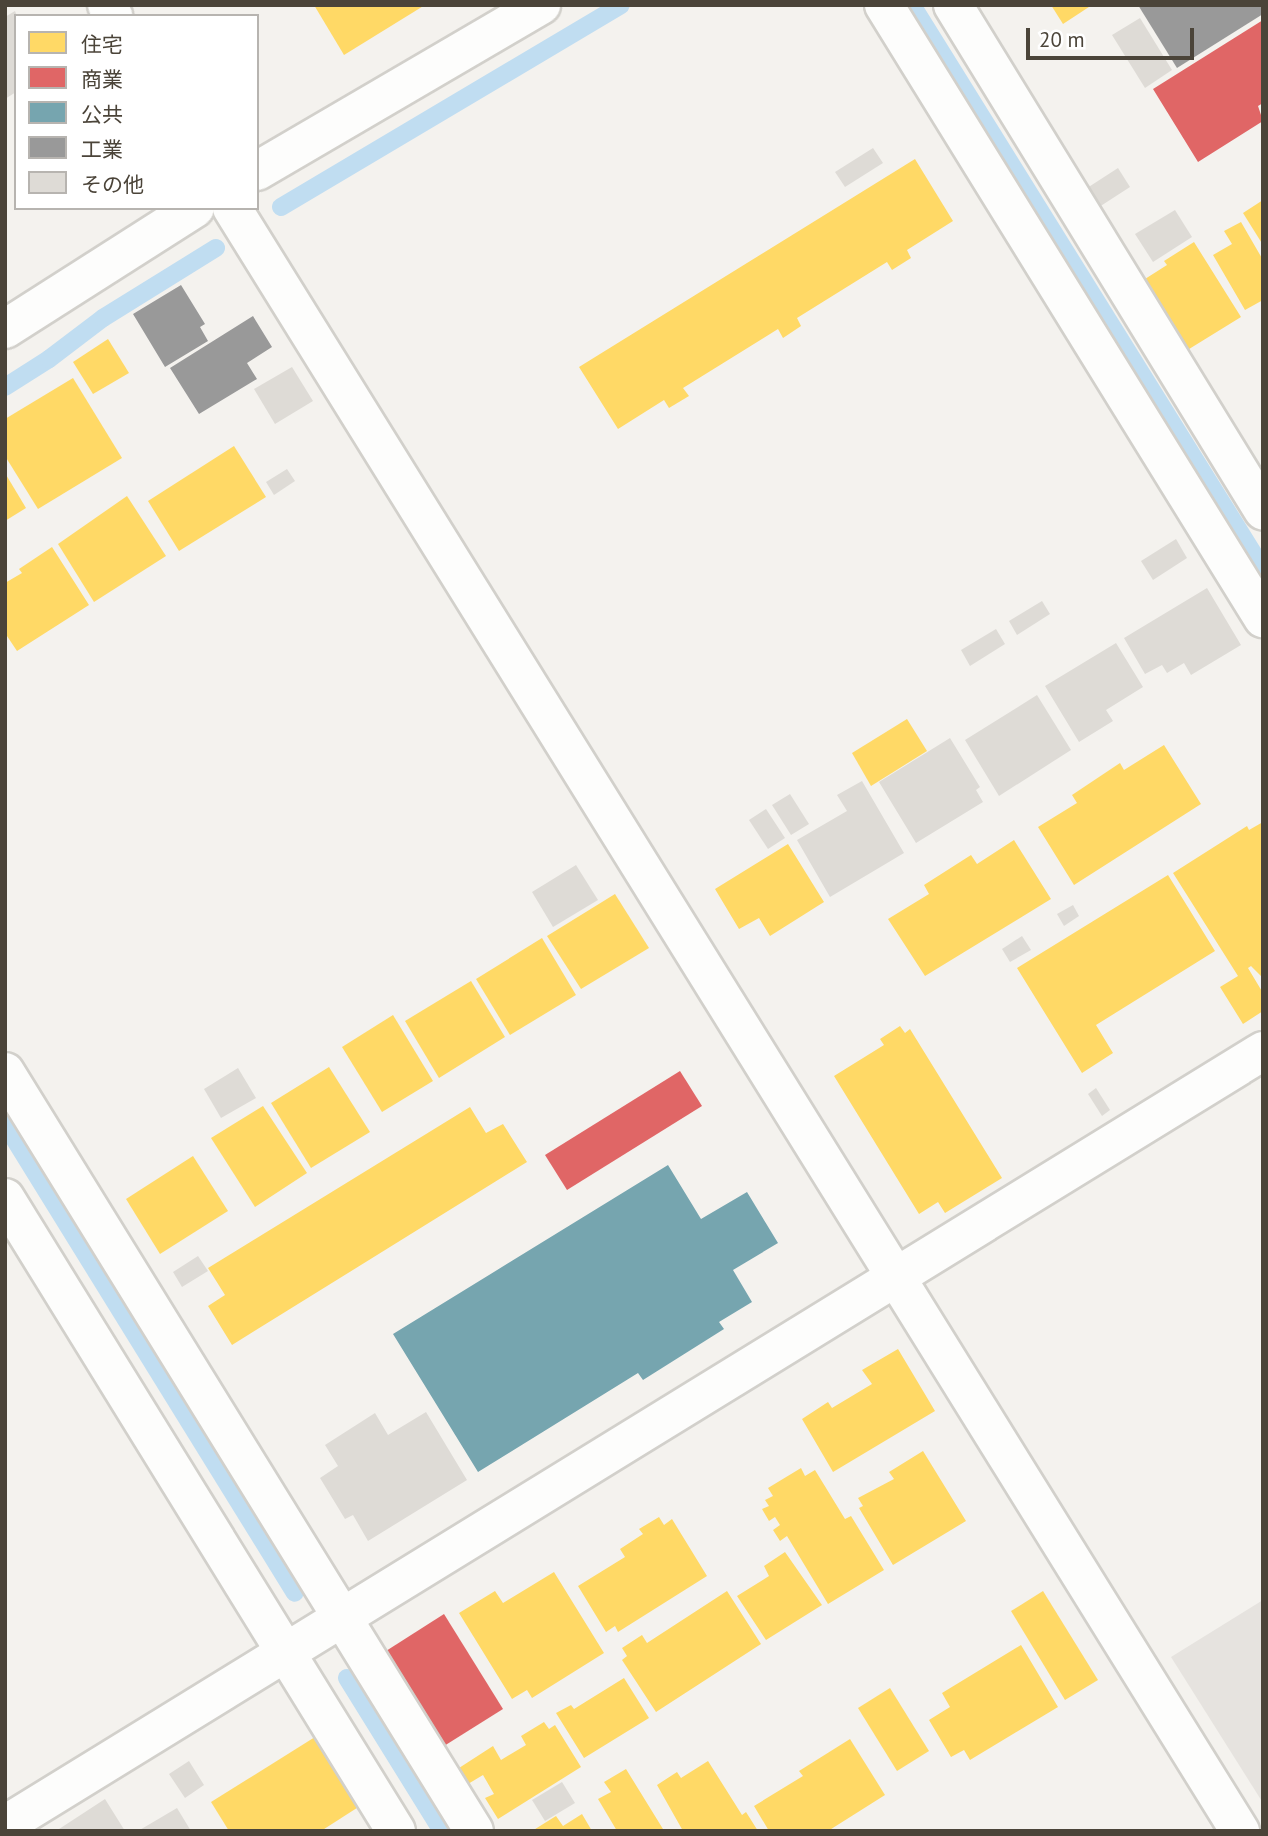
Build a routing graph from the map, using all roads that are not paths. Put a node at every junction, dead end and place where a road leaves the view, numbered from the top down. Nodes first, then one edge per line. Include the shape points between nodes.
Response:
1 (541, 5) edge
2 (884, 5) edge
3 (953, 5) edge
4 (259, 170) edge
5 (192, 210) edge
6 (233, 210) edge
7 (5, 329) edge
8 (1263, 510) edge
9 (1263, 618) edge
10 (1263, 1051) edge
11 (5, 1072) edge
12 (5, 1198) edge
13 (897, 1278) junction
14 (343, 1620) junction
15 (287, 1654) junction
16 (5, 1825) edge
17 (396, 1831) edge
18 (474, 1831) edge
19 (1240, 1831) edge

1 - 4 street
2 - 9 street
3 - 8 street
5 - 7 street
6 - 13 street
10 - 13 street
11 - 14 street
12 - 15 street
13 - 14 street
13 - 19 street
14 - 15 street
14 - 18 street
15 - 16 street
15 - 17 street

